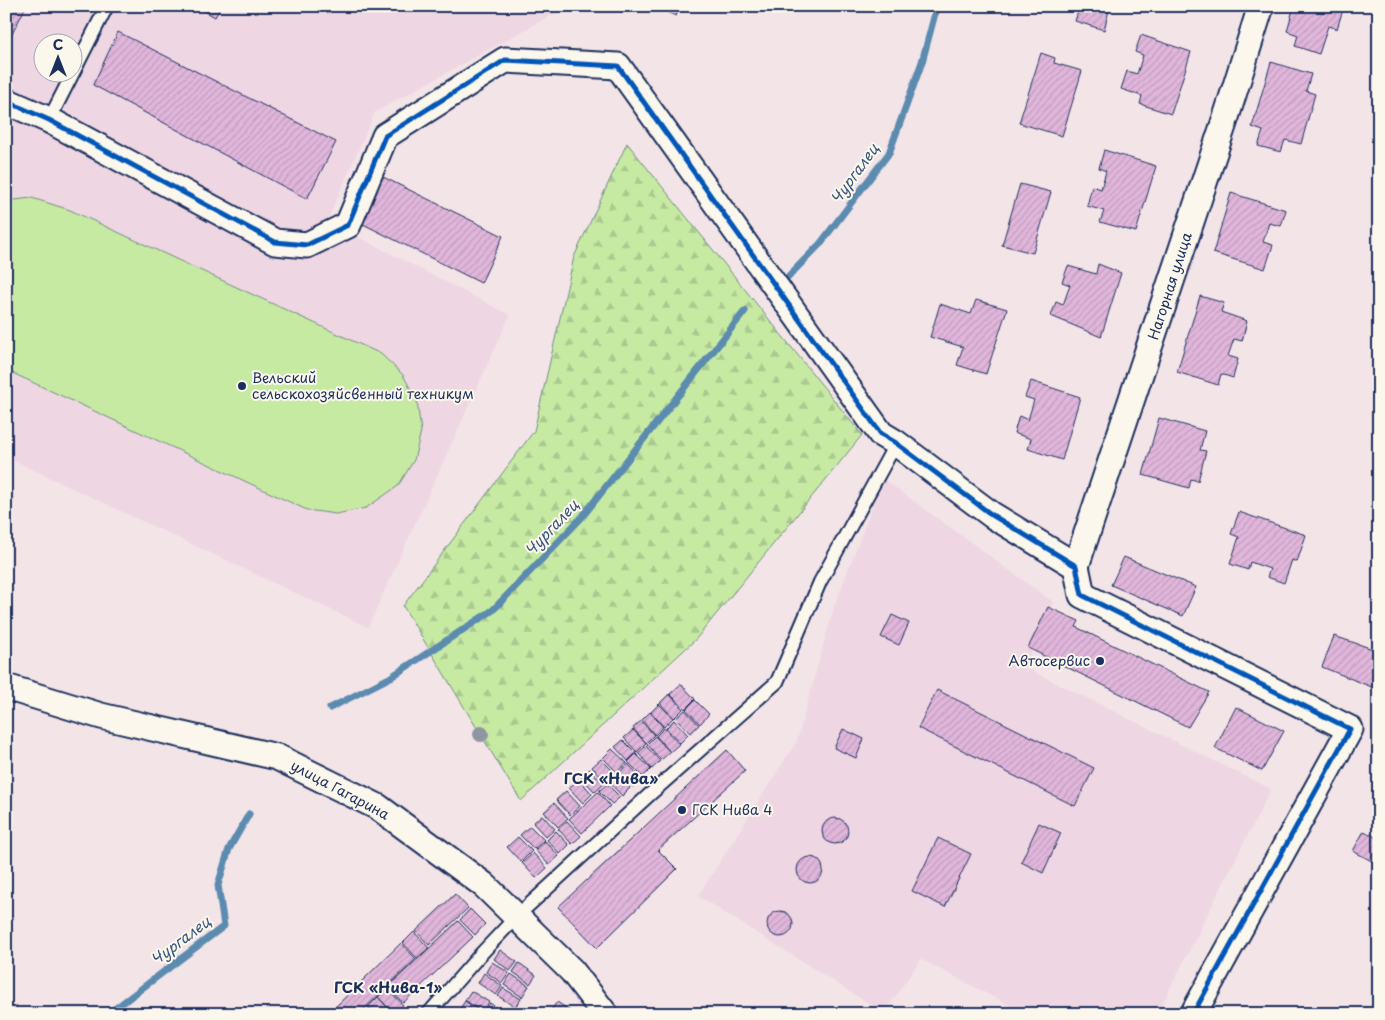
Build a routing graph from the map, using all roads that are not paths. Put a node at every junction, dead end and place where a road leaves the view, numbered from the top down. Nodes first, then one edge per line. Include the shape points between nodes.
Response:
1 (108, 6) edge
2 (1261, 6) edge
3 (6, 101) edge
4 (49, 120) junction
5 (896, 443) junction
6 (1076, 566) junction
7 (6, 687) edge
8 (517, 916) junction
9 (428, 1014) edge
10 (605, 1014) edge
11 (1193, 1014) edge

1 - 4 lane
2 - 6 street, Нагорная улица
3 - 4 street
4 - 5 street via 275,242 307,245 348,225 385,136 505,60 618,66 881,434
5 - 6 street via 992,515
5 - 8 lane via 820,582 777,682
6 - 11 street via 1082,595 1350,729
7 - 8 street, улица Гагарина via 101,716 277,757 378,807 484,886
8 - 9 lane
8 - 10 street, улица Гагарина via 572,971

